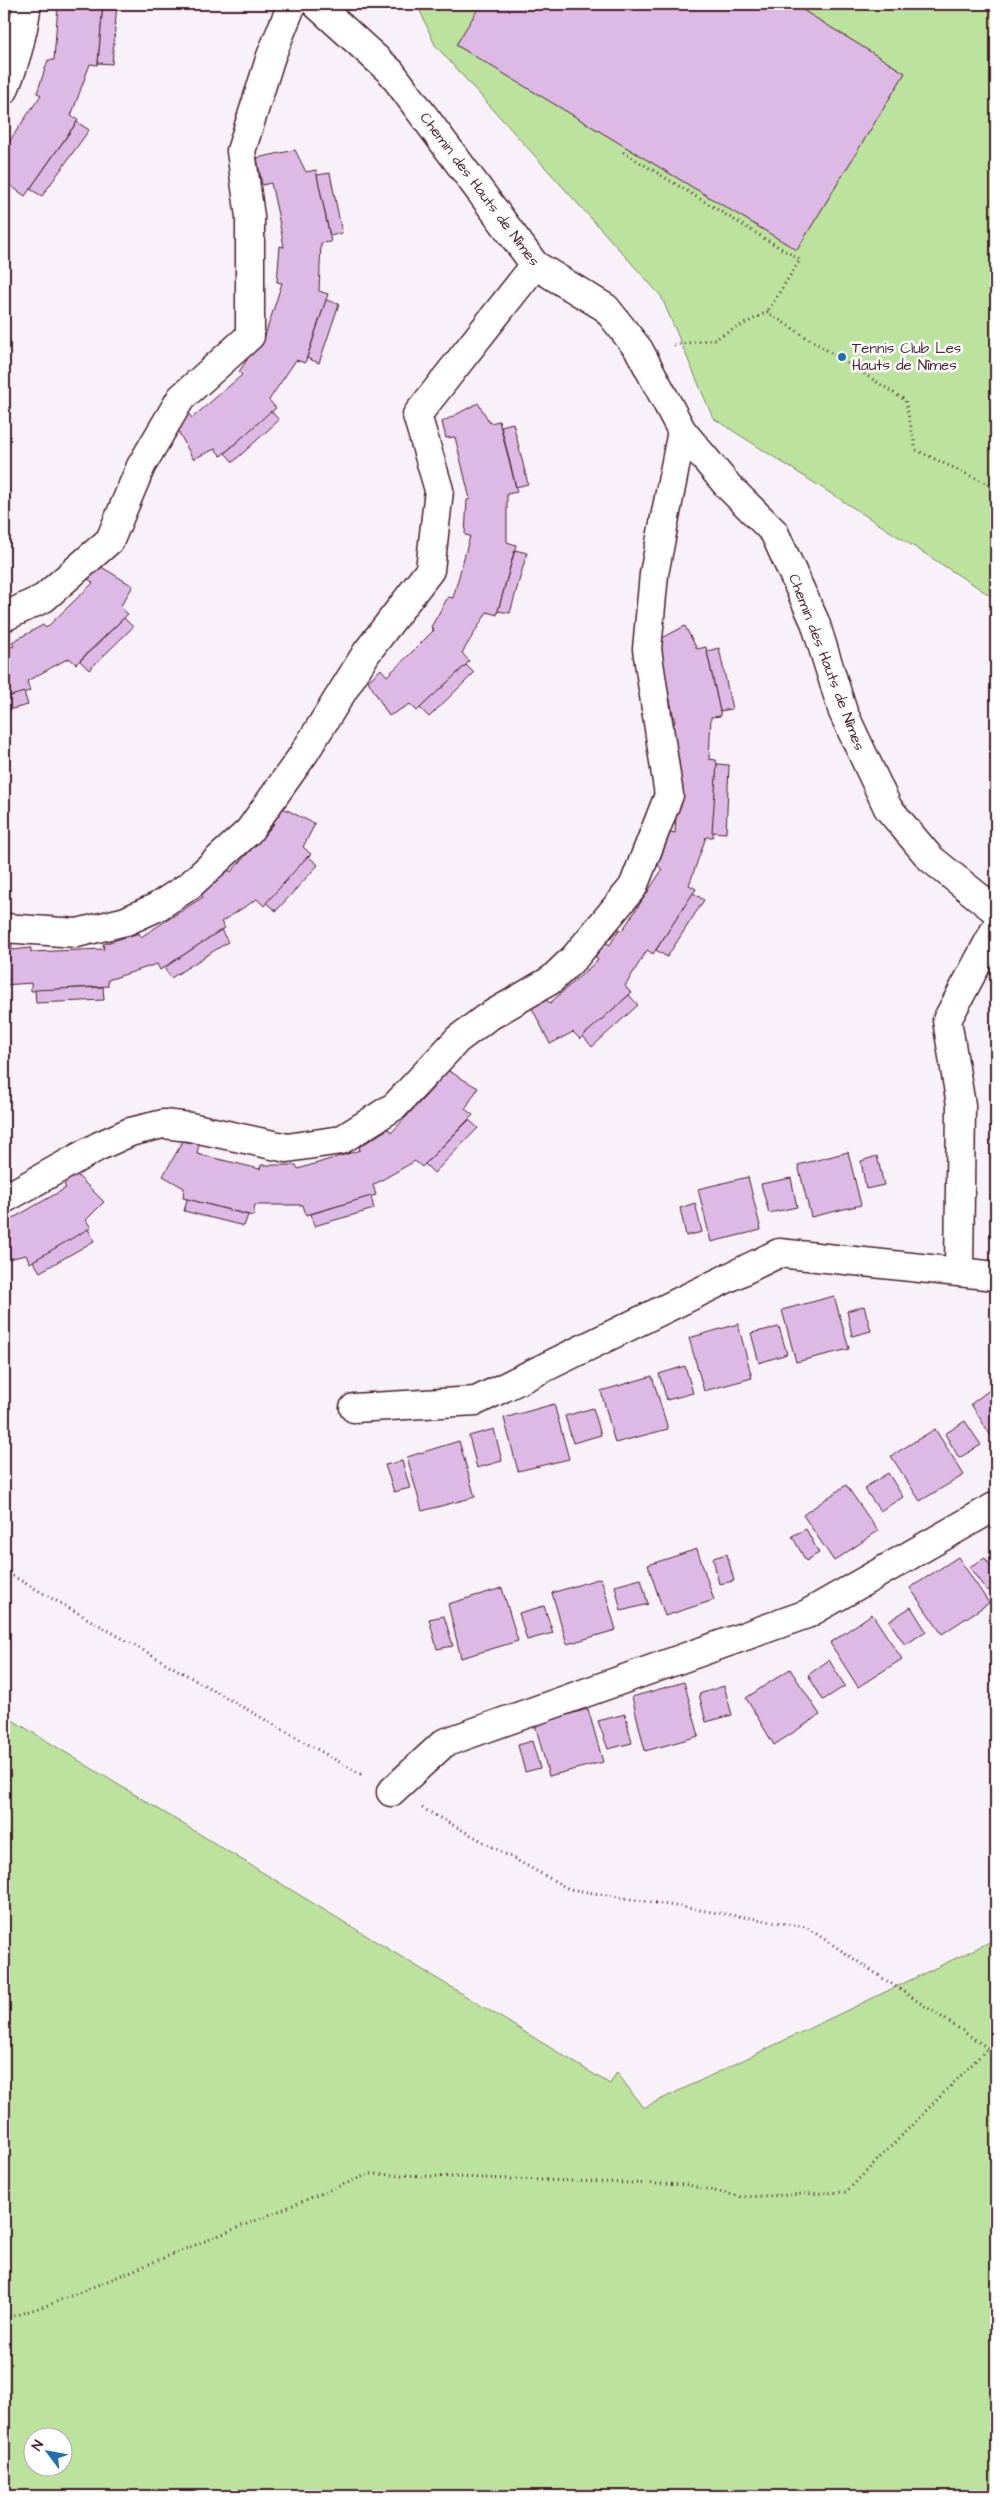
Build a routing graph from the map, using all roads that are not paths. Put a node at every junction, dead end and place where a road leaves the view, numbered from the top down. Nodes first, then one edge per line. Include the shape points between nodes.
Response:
1 (27, 4) edge
2 (292, 4) edge
3 (316, 4) edge
4 (4, 90) edge
5 (535, 265) junction
6 (682, 431) junction
7 (4, 617) edge
8 (996, 911) edge
9 (4, 928) edge
10 (996, 928) edge
11 (4, 1199) edge
12 (959, 1270) junction
13 (996, 1276) edge
14 (354, 1408) dead end
15 (996, 1506) edge
16 (391, 1792) road end

1 - 4 street via 20,45
2 - 7 street via 271,56 241,151 250,217 250,336 181,398 141,466 110,540 44,598
3 - 5 street, Chemin des Hauts de Nîmes via 391,72
5 - 6 street, Chemin des Hauts de Nîmes via 606,308 639,350
5 - 9 street via 417,415 439,490 430,570 367,652 303,754 249,830 189,886 157,907 126,921 77,933
6 - 8 street, Chemin des Hauts de Nîmes via 728,486 774,532 815,622 843,712 888,808 930,858
6 - 11 street via 654,574 647,649 669,795 633,887 575,957 551,980 486,1018 458,1039 395,1106 341,1140 287,1148 163,1124 130,1132 99,1146
10 - 12 street via 948,1020 961,1105
12 - 13 street
12 - 14 street via 779,1253 476,1401
15 - 16 street via 807,1614 444,1743

